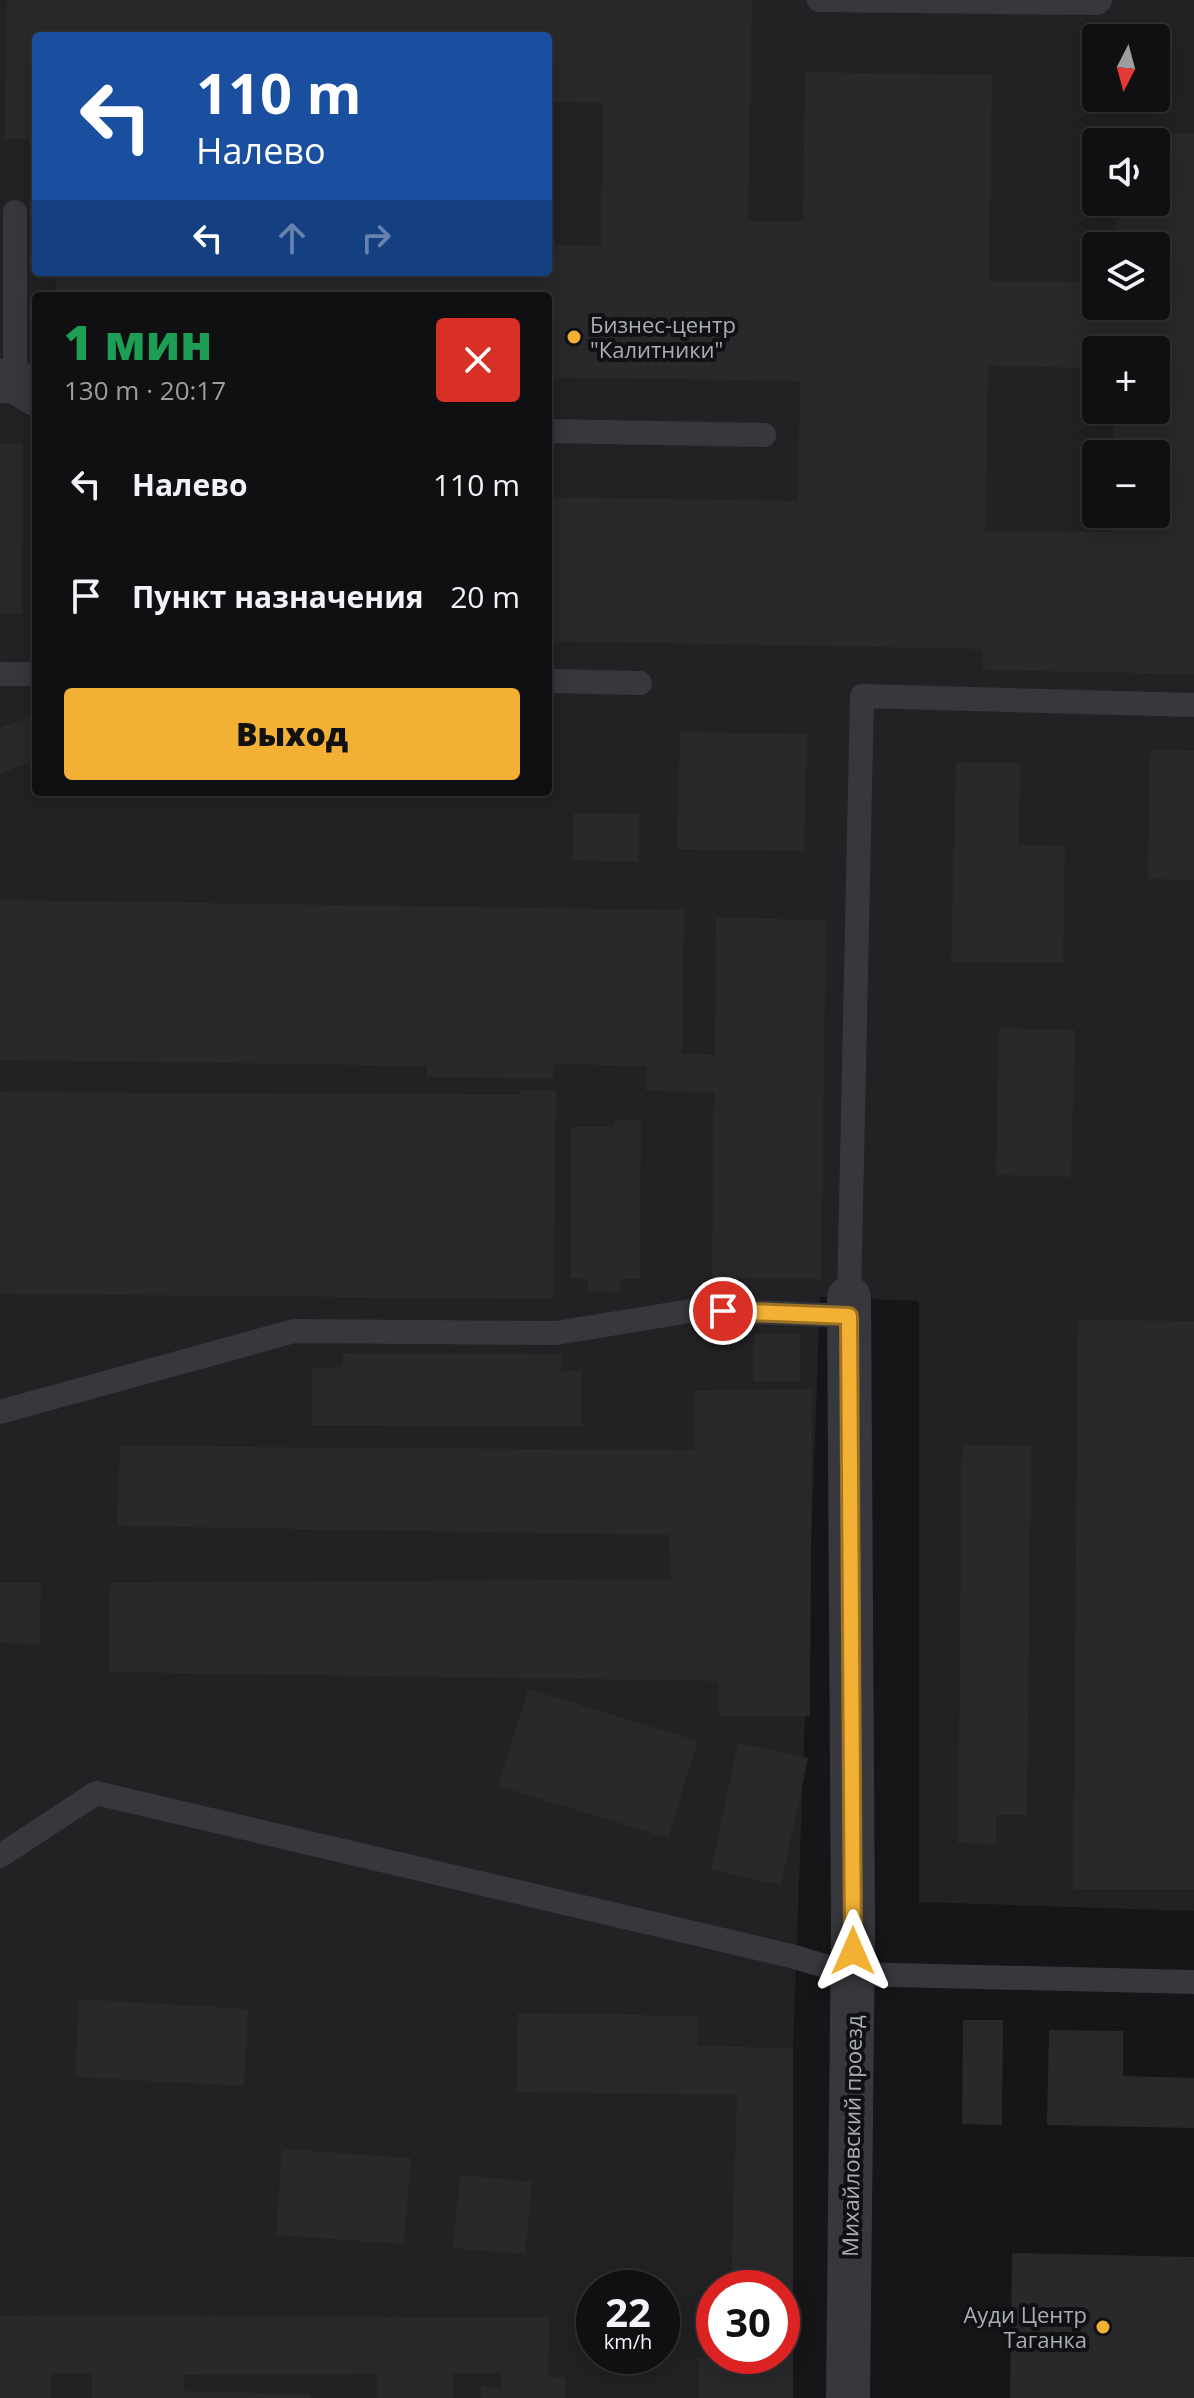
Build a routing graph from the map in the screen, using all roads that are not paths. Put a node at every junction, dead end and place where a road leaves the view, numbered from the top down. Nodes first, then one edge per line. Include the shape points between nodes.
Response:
1 (819, 0) edge
2 (1100, 0) edge
3 (15, 212) dead end
4 (17, 385) edge
5 (552, 431) edge
6 (764, 435) dead end
7 (0, 674) edge
8 (32, 674) edge
9 (552, 681) edge
10 (640, 683) dead end
11 (1194, 705) edge
12 (849, 1307) junction
13 (0, 1412) edge
14 (0, 1856) edge
15 (852, 1974) junction
16 (1194, 1982) edge
17 (848, 2398) edge

1 - 2 lane
3 - 4 lane
5 - 6 lane
7 - 8 lane
9 - 10 lane
11 - 12 lane via 862,696
12 - 13 lane via 696,1310 556,1333 294,1331
12 - 15 street, Михайловский проезд
14 - 15 lane via 96,1793
15 - 16 lane
15 - 17 street, Михайловский проезд

